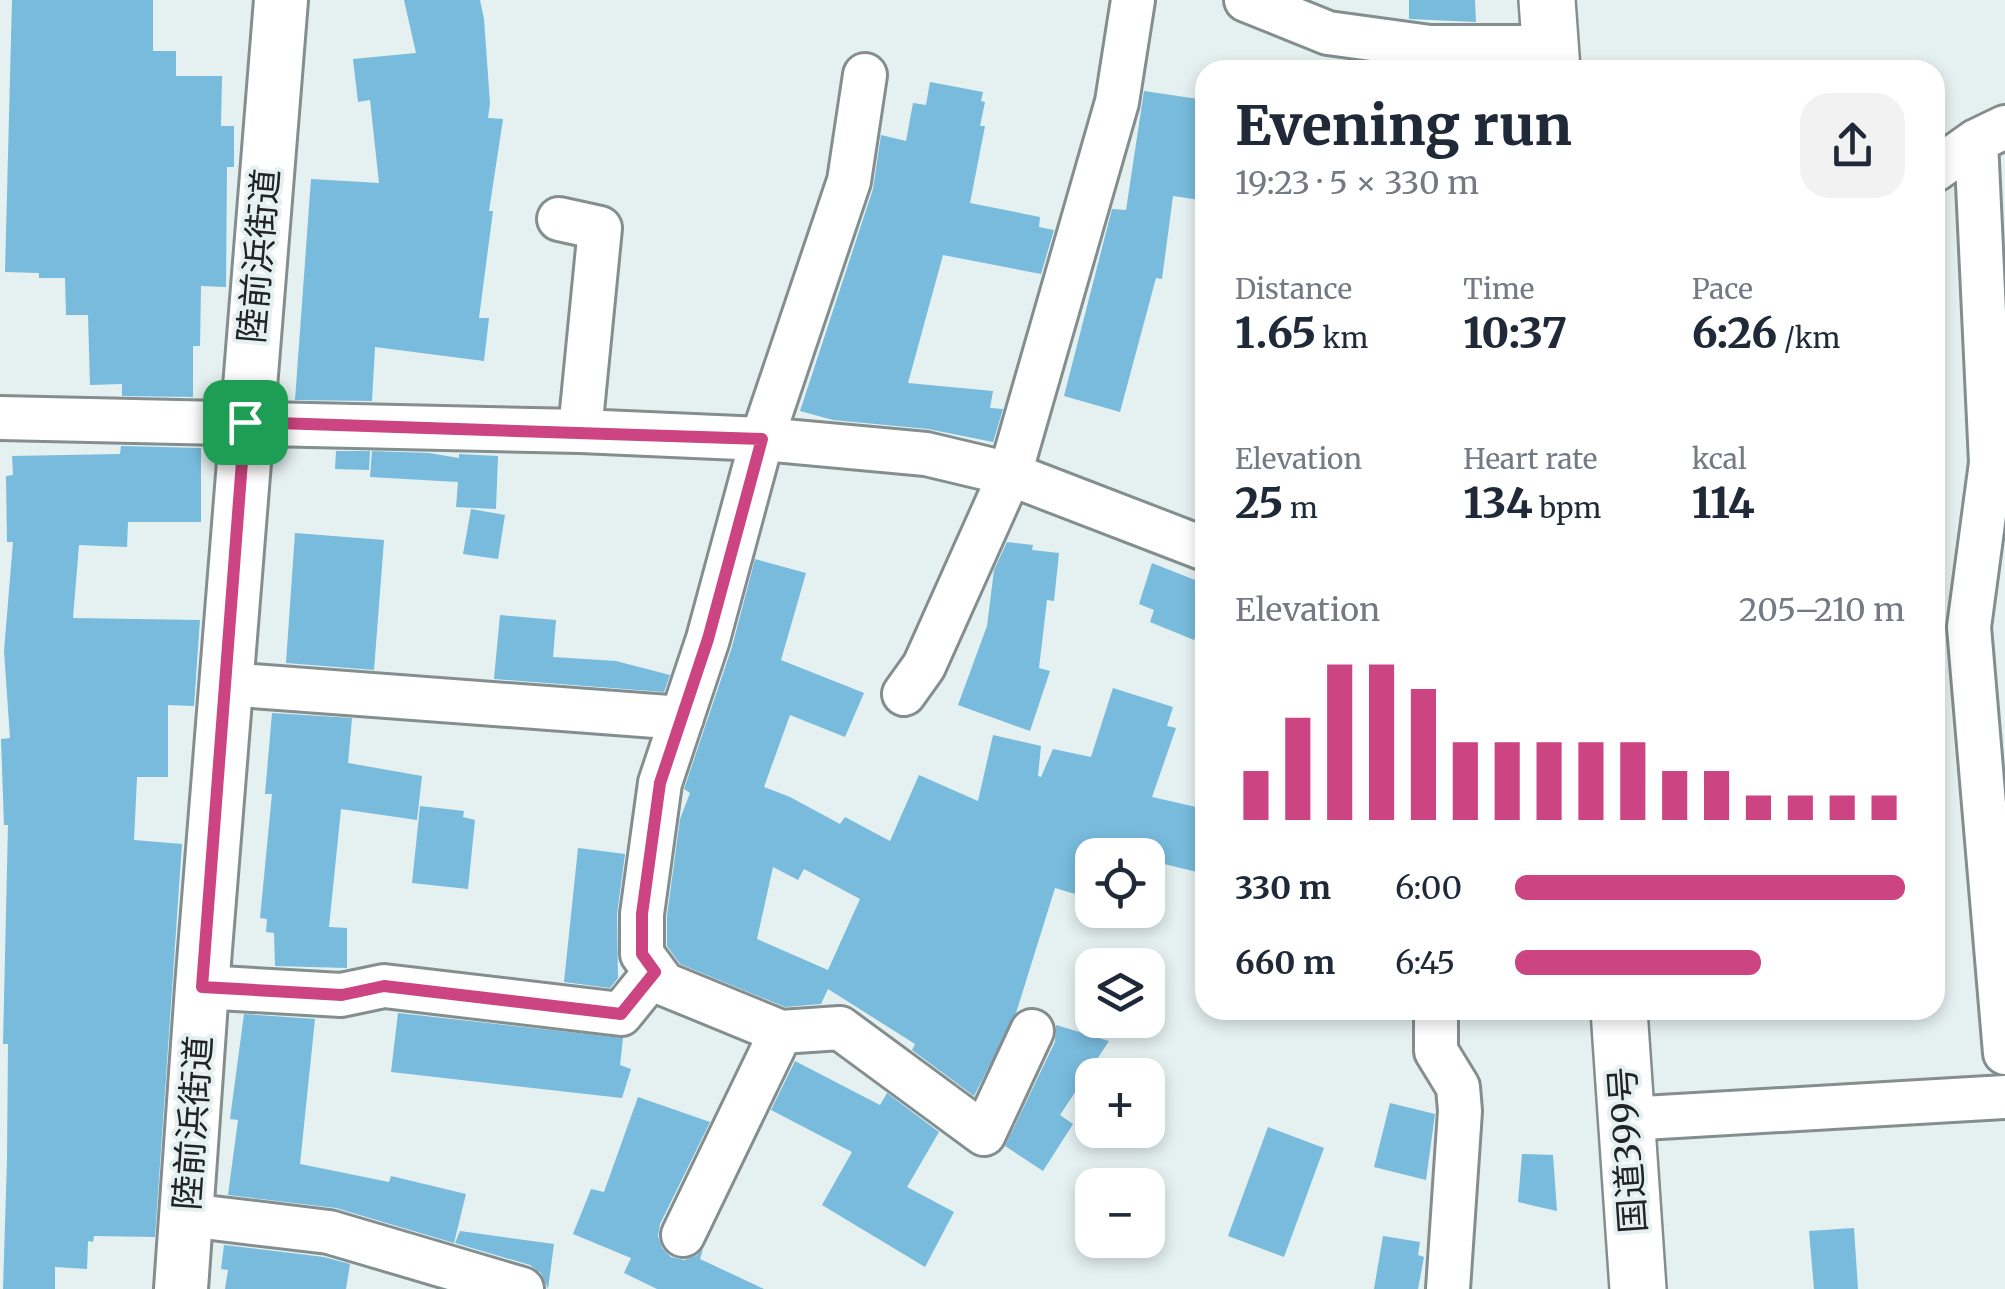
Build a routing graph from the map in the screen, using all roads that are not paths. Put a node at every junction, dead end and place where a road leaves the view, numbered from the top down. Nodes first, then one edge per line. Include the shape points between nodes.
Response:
1 (280, 0) edge
2 (1134, 0) edge
3 (1246, 0) edge
4 (1550, 39) edge
5 (865, 75) dead end
6 (1990, 134) edge
7 (1945, 163) edge
8 (560, 219) dead end
9 (0, 418) edge
10 (245, 422) junction
11 (580, 431) junction
12 (762, 439) junction
13 (1010, 474) junction
14 (1195, 545) edge
15 (1952, 642) edge
16 (225, 684) junction
17 (904, 694) dead end
18 (682, 718) junction
19 (655, 972) junction
20 (202, 987) junction
21 (1436, 1020) edge
22 (1620, 1020) edge
23 (780, 1032) junction
24 (1032, 1032) dead end
25 (2005, 1053) edge
26 (2005, 1097) edge
27 (1626, 1119) junction
28 (187, 1216) junction
29 (684, 1234) dead end
30 (181, 1289) edge
31 (522, 1289) edge
32 (1448, 1289) edge
33 (1638, 1289) edge

1 - 10 street, 陸前浜街道
2 - 13 street via 1117,102
3 - 4 street via 1328,33 1430,47
5 - 12 street via 849,181
6 - 7 street
6 - 15 street via 1991,463 1969,627
8 - 11 street via 600,228
9 - 10 street
10 - 11 street
10 - 16 street, 陸前浜街道
11 - 12 street
12 - 13 street via 926,454
12 - 18 street
13 - 14 street
13 - 17 street via 924,666
15 - 25 street
16 - 18 street
16 - 20 street, 陸前浜街道
18 - 19 street via 660,783 642,914 642,954
19 - 20 street via 621,1014 384,986 342,995
19 - 23 street via 664,984
20 - 28 street, 陸前浜街道
21 - 32 street via 1436,1051 1458,1087 1460,1111
22 - 27 highway, 国道399号
23 - 24 street via 840,1028 984,1134
23 - 29 street
26 - 27 street
27 - 33 highway, 国道399号
28 - 30 street, 陸前浜街道
28 - 31 street via 330,1232

